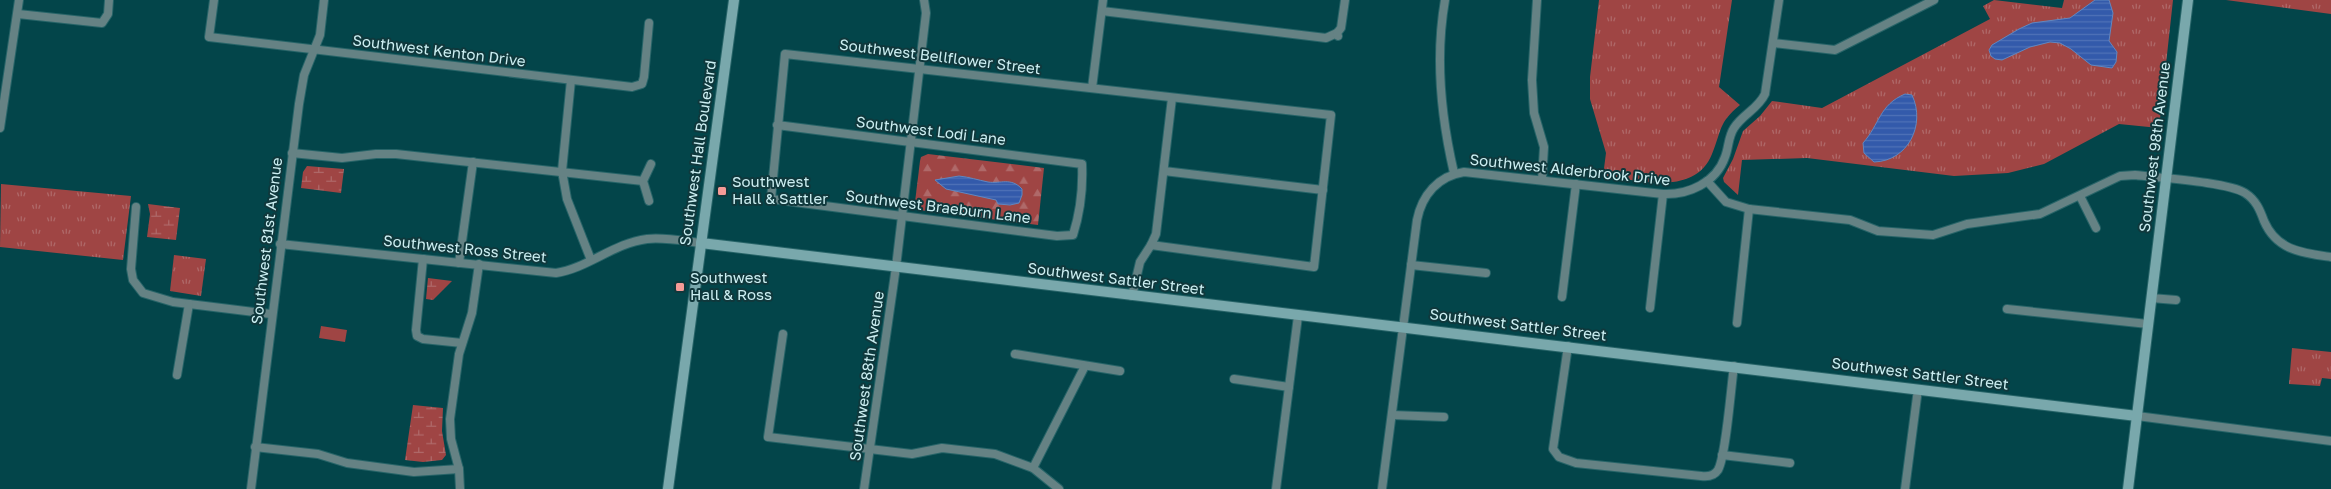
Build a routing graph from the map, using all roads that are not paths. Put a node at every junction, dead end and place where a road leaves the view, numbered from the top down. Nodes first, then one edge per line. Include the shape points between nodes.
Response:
1 (19, 0) edge
2 (109, 0) edge
3 (214, 0) edge
4 (324, 0) edge
5 (734, 0) edge
6 (924, 0) edge
7 (1103, 0) edge
8 (1345, 0) edge
9 (1445, 0) edge
10 (1537, 0) edge
11 (1779, 0) edge
12 (1934, 0) edge
13 (2188, 0) edge
14 (1102, 11) junction
15 (18, 14) junction
16 (649, 23) dead end
17 (1773, 43) junction
18 (315, 50) junction
19 (919, 68) junction
20 (571, 80) junction
21 (1092, 88) junction
22 (1172, 98) junction
23 (777, 125) junction
24 (0, 128) edge
25 (911, 143) junction
26 (292, 152) junction
27 (473, 162) junction
28 (651, 164) dead end
29 (562, 171) junction
30 (1164, 171) junction
31 (1454, 173) junction
32 (2166, 179) junction
33 (1542, 180) junction
34 (643, 181) junction
35 (1707, 181) junction
36 (1576, 184) junction
37 (1323, 190) junction
38 (1663, 194) junction
39 (2080, 196) junction
40 (649, 201) dead end
41 (136, 207) dead end
42 (1749, 209) junction
43 (900, 216) junction
44 (2096, 228) dead end
45 (1073, 234) joint
46 (701, 243) junction
47 (280, 244) junction
48 (1152, 246) junction
49 (2331, 258) edge
50 (423, 259) junction
51 (592, 260) junction
52 (459, 263) junction
53 (479, 264) junction
54 (1411, 265) junction
55 (896, 268) junction
56 (1486, 273) dead end
57 (1132, 296) junction
58 (1562, 297) dead end
59 (2151, 298) junction
60 (2176, 300) dead end
61 (189, 304) junction
62 (1650, 308) dead end
63 (2007, 308) dead end
64 (271, 314) junction
65 (1298, 316) junction
66 (1737, 323) dead end
67 (2148, 324) junction
68 (1402, 326) junction
69 (783, 334) dead end
70 (462, 343) junction
71 (1568, 346) junction
72 (1015, 354) dead end
73 (1085, 366) junction
74 (1734, 366) junction
75 (1120, 371) dead end
76 (177, 375) dead end
77 (1234, 379) dead end
78 (1289, 387) junction
79 (1918, 389) junction
80 (1392, 415) junction
81 (2137, 416) junction
82 (1444, 417) dead end
83 (2331, 441) edge
84 (255, 447) junction
85 (870, 450) junction
86 (1722, 455) junction
87 (1790, 464) dead end
88 (1033, 468) junction
89 (459, 469) junction
90 (250, 489) edge
91 (460, 489) edge
92 (668, 489) edge
93 (864, 489) edge
94 (1059, 489) edge
95 (1276, 489) edge
96 (1382, 489) edge
97 (1905, 489) edge
98 (2128, 489) edge

1 - 15 street
2 - 15 street via 108,14 102,23
3 - 18 street, Southwest Kenton Drive via 209,37
4 - 18 street, Southwest 81st Avenue
5 - 46 street, Southwest Hall Boulevard
6 - 19 street, Southwest 88th Avenue via 926,13
7 - 14 street
8 - 14 street via 1338,35 1326,38
9 - 31 street via 1440,46 1441,90 1445,134
10 - 33 street via 1532,80 1534,113 1544,148
11 - 17 street, Southwest Alderbrook Drive
12 - 17 street via 1835,50
13 - 32 street, Southwest 98th Avenue
14 - 21 street
15 - 24 street
16 - 20 street, Southwest Kenton Drive via 642,84 632,88
17 - 35 street, Southwest Alderbrook Drive via 1762,100 1735,126 1727,143 1724,161
18 - 20 street, Southwest Kenton Drive
18 - 26 street, Southwest 81st Avenue via 304,75
19 - 21 street, Southwest Bellflower Street
19 - 23 street, Southwest Bellflower Street via 785,54
19 - 25 street, Southwest 88th Avenue
20 - 29 street
21 - 22 street, Southwest Bellflower Street
22 - 30 street
22 - 37 street via 1331,115
23 - 25 street, Southwest Lodi Lane
23 - 43 street, Southwest Braeburn Lane via 771,199
25 - 43 street, Southwest 88th Avenue
25 - 45 street, Southwest Lodi Lane via 1082,164 1083,179
26 - 27 street via 342,158 396,154
26 - 47 street, Southwest 81st Avenue
27 - 29 street
27 - 52 street
28 - 34 street
29 - 34 street
29 - 51 street via 567,199
30 - 37 street
30 - 48 street
31 - 33 street, Southwest Alderbrook Drive via 1476,172
31 - 54 street, Southwest Alderbrook Drive via 1431,189 1422,203
32 - 39 street via 2120,176
32 - 49 street via 2234,188 2245,193 2261,211 2272,237 2283,246 2296,252
32 - 59 street, Southwest 98th Avenue
33 - 36 street, Southwest Alderbrook Drive
34 - 40 street
35 - 38 street, Southwest Alderbrook Drive via 1685,193
35 - 42 street via 1726,202
36 - 38 street, Southwest Alderbrook Drive
36 - 58 street
37 - 48 street via 1314,267
38 - 62 street
39 - 42 street via 2040,214 1967,224 1933,235 1878,230 1850,220
39 - 44 street
41 - 61 street via 131,269 135,284 149,296
42 - 66 street
43 - 45 street, Southwest Braeburn Lane via 1056,236
43 - 55 street, Southwest 88th Avenue
46 - 51 street, Southwest Ross Street via 645,239
46 - 55 street, Southwest Sattler Street
46 - 92 street, Southwest Hall Boulevard
47 - 50 street, Southwest Ross Street
47 - 64 street, Southwest 81st Avenue
48 - 57 street via 1140,262
50 - 52 street, Southwest Ross Street
50 - 70 street via 417,336
51 - 53 street, Southwest Ross Street via 556,272
52 - 53 street, Southwest Ross Street
53 - 70 street via 472,313
54 - 56 street
54 - 68 street, Southwest Alderbrook Drive
55 - 57 street, Southwest Sattler Street
55 - 85 street, Southwest 88th Avenue
57 - 65 street, Southwest Sattler Street
59 - 60 street
59 - 67 street, Southwest 98th Avenue
61 - 64 street
61 - 76 street
63 - 67 street
64 - 84 street, Southwest 81st Avenue
65 - 68 street, Southwest Sattler Street
65 - 78 street
67 - 81 street, Southwest 98th Avenue
68 - 71 street, Southwest Sattler Street
68 - 80 street, Southwest Alderbrook Drive
69 - 85 street via 768,436
70 - 89 street via 450,430
71 - 74 street, Southwest Sattler Street
71 - 86 street via 1553,449 1558,457 1569,461 1701,476 1714,474
72 - 73 street
73 - 75 street
73 - 88 street
74 - 79 street, Southwest Sattler Street
74 - 86 street
77 - 78 street
78 - 95 street
79 - 81 street, Southwest Sattler Street
79 - 97 street
80 - 82 street
80 - 96 street, Southwest Alderbrook Drive
81 - 83 street, Southwest Sattler Street
81 - 98 street, Southwest 98th Avenue
84 - 89 street via 318,454 347,463 414,472
84 - 90 street, Southwest 81st Avenue
85 - 88 street via 912,454 942,448 970,449
85 - 93 street, Southwest 88th Avenue
86 - 87 street
88 - 94 street
89 - 91 street

